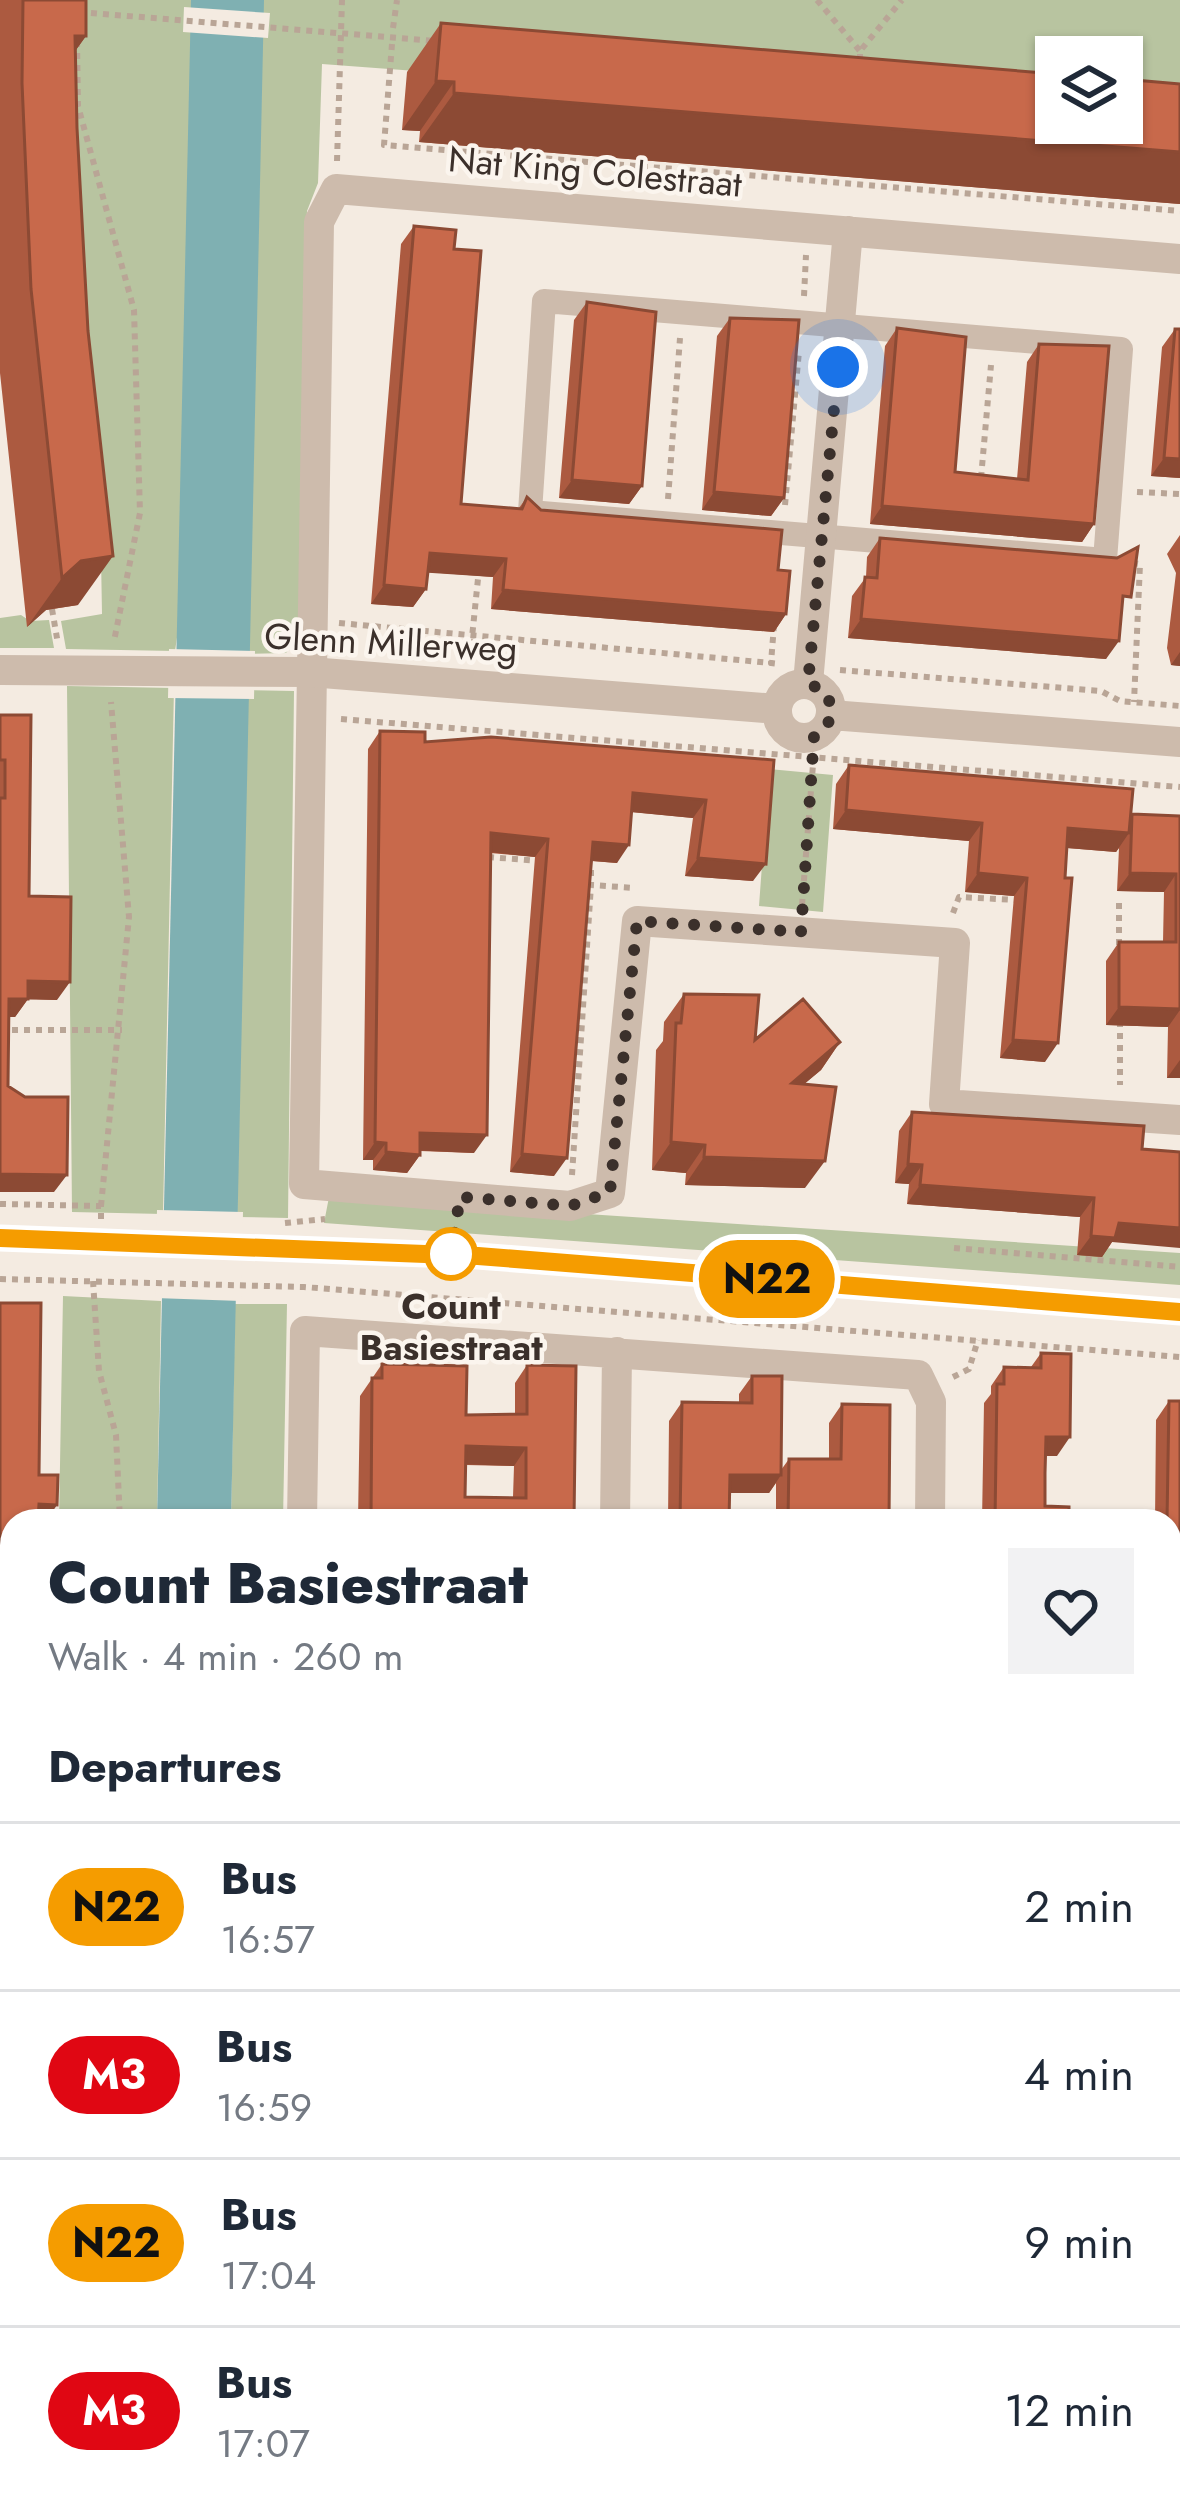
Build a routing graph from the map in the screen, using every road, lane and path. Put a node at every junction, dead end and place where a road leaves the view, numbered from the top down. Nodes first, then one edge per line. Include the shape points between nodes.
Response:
1 (342, 0) edge
2 (398, 0) edge
3 (817, 0) edge
4 (902, 0) edge
5 (77, 8) edge
6 (394, 28) dead end
7 (342, 32) junction
8 (77, 38) edge
9 (451, 42) edge
10 (392, 44) dead end
11 (860, 51) junction
12 (861, 76) edge
13 (336, 189) junction
14 (1180, 211) edge
15 (848, 230) junction
16 (1180, 259) edge
17 (682, 311) junction
18 (841, 324) junction
19 (993, 338) junction
20 (981, 479) edge
21 (1110, 490) junction
22 (1180, 494) edge
23 (667, 524) junction
24 (825, 538) junction
25 (1105, 560) junction
26 (52, 609) dead end
27 (313, 619) junction
28 (60, 653) dead end
29 (771, 663) dead end
30 (0, 670) edge
31 (108, 670) junction
32 (310, 672) junction
33 (822, 677) junction
34 (1134, 702) junction
35 (1180, 706) edge
36 (777, 709) junction
37 (308, 716) junction
38 (820, 736) junction
39 (1180, 742) edge
40 (1180, 787) edge
41 (466, 855) edge
42 (550, 862) edge
43 (570, 864) edge
44 (591, 885) junction
45 (638, 889) dead end
46 (779, 898) dead end
47 (802, 900) junction
48 (1021, 901) edge
49 (824, 902) dead end
50 (1119, 903) dead end
51 (935, 911) dead end
52 (801, 932) junction
53 (1119, 950) edge
54 (1120, 998) edge
55 (0, 1030) edge
56 (122, 1030) junction
57 (1120, 1117) junction
58 (1180, 1120) edge
59 (0, 1204) edge
60 (101, 1206) junction
61 (570, 1206) junction
62 (100, 1220) dead end
63 (0, 1238) edge
64 (954, 1248) dead end
65 (1180, 1267) edge
66 (0, 1279) edge
67 (93, 1280) junction
68 (474, 1287) dead end
69 (473, 1300) junction
70 (1180, 1312) edge
71 (978, 1340) junction
72 (617, 1352) junction
73 (1180, 1357) edge
74 (930, 1396) junction
75 (119, 1509) edge
76 (302, 1509) edge
77 (616, 1509) edge
78 (930, 1509) edge

1 - 7 path
2 - 6 path
3 - 11 path
4 - 11 path
5 - 7 path via 59,12
7 - 9 path
7 - 13 path
8 - 31 path via 78,106 134,310 140,513
10 - 14 path via 384,145
11 - 12 path
13 - 15 street, Nat King Colestraat
13 - 27 street via 319,223
15 - 16 street, Nat King Colestraat
15 - 18 street
17 - 18 street
17 - 23 path
17 - 23 street via 544,302 530,512
18 - 19 street
18 - 24 street
19 - 20 path
19 - 21 street via 1121,349
21 - 22 path
21 - 25 street
23 - 24 street
24 - 25 street
24 - 33 street
25 - 34 path via 1140,564
26 - 28 path
27 - 29 path
27 - 32 street
30 - 31 street, Glenn Millerweg
31 - 32 street, Glenn Millerweg
31 - 56 path via 129,917
32 - 36 street, Glenn Millerweg
32 - 37 street
33 - 34 path via 1101,691
33 - 36 street via 787,689
33 - 38 street
34 - 35 path
36 - 38 street via 788,733
37 - 38 path
37 - 61 street via 304,1184
38 - 39 street
38 - 40 path
38 - 47 path
41 - 42 path
43 - 44 path via 591,866
44 - 45 path
44 - 61 path
46 - 47 path
47 - 49 path
47 - 52 path
48 - 51 path via 959,897 957,913
50 - 53 path
52 - 57 street via 955,943 944,1104
52 - 61 street via 637,921 610,1192
54 - 57 path
55 - 56 path
56 - 60 path
57 - 58 street
59 - 60 path
60 - 62 path
63 - 70 lane via 265,1244
64 - 65 path
66 - 67 path
67 - 69 path
67 - 75 path
68 - 69 path
69 - 71 path
71 - 73 path
71 - 74 path via 969,1369
72 - 74 street via 918,1376
72 - 76 street via 305,1331
72 - 77 street
74 - 78 street

